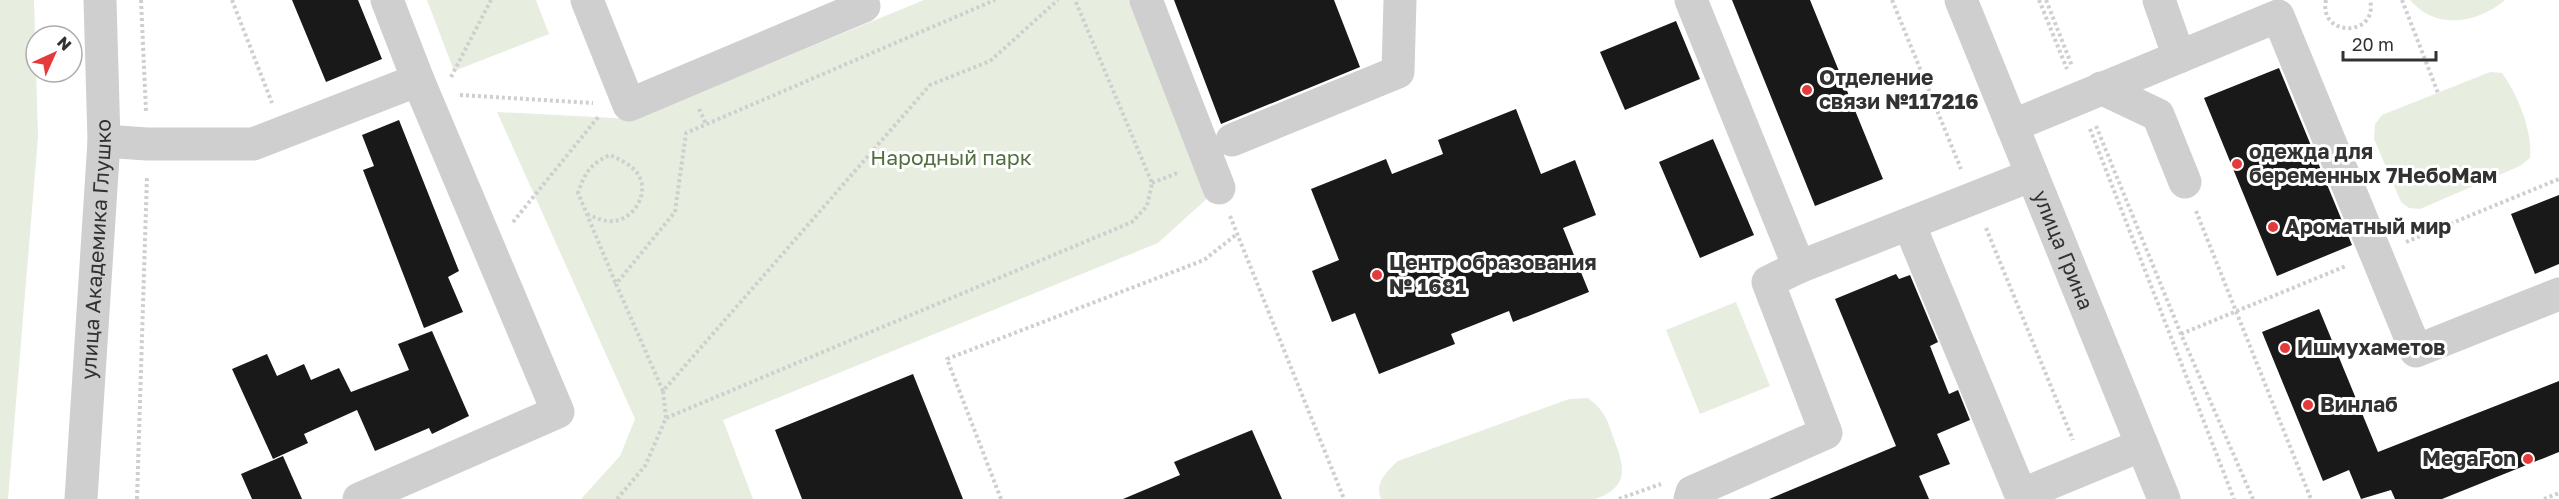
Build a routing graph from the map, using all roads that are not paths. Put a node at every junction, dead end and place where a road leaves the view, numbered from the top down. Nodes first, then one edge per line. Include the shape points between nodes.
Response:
1 (100, 0) edge
2 (387, 0) edge
3 (587, 0) edge
4 (1146, 0) edge
5 (1400, 0) edge
6 (1691, 0) edge
7 (1961, 0) edge
8 (2159, 0) edge
9 (868, 2) edge
10 (2179, 57) junction
11 (430, 87) junction
12 (2088, 94) junction
13 (2012, 126) junction
14 (1232, 140) dead end
15 (104, 141) junction
16 (2032, 175) junction
17 (2185, 182) road end
18 (1219, 188) road end
19 (1909, 224) junction
20 (1799, 267) junction
21 (2559, 294) edge
22 (2142, 444) junction
23 (1679, 490) edge
24 (2016, 497) edge
25 (81, 499) edge
26 (359, 499) edge
27 (2164, 499) edge

1 - 15 street, улица Академика Глушко
2 - 11 street
3 - 9 street via 619,104
4 - 18 street
5 - 14 street via 1398,72
6 - 20 street
7 - 13 street, улица Грина
8 - 10 street
10 - 12 street
10 - 21 street via 2278,16 2416,351
11 - 15 street via 253,144
11 - 26 street via 489,250 558,412
12 - 13 street
12 - 17 street via 2158,116
13 - 16 street, улица Грина
15 - 25 street, улица Академика Глушко
16 - 19 street
16 - 22 street, улица Грина
19 - 20 street
19 - 24 street
20 - 23 street via 1768,282 1826,433 1692,492
22 - 24 street
22 - 27 street, улица Грина

